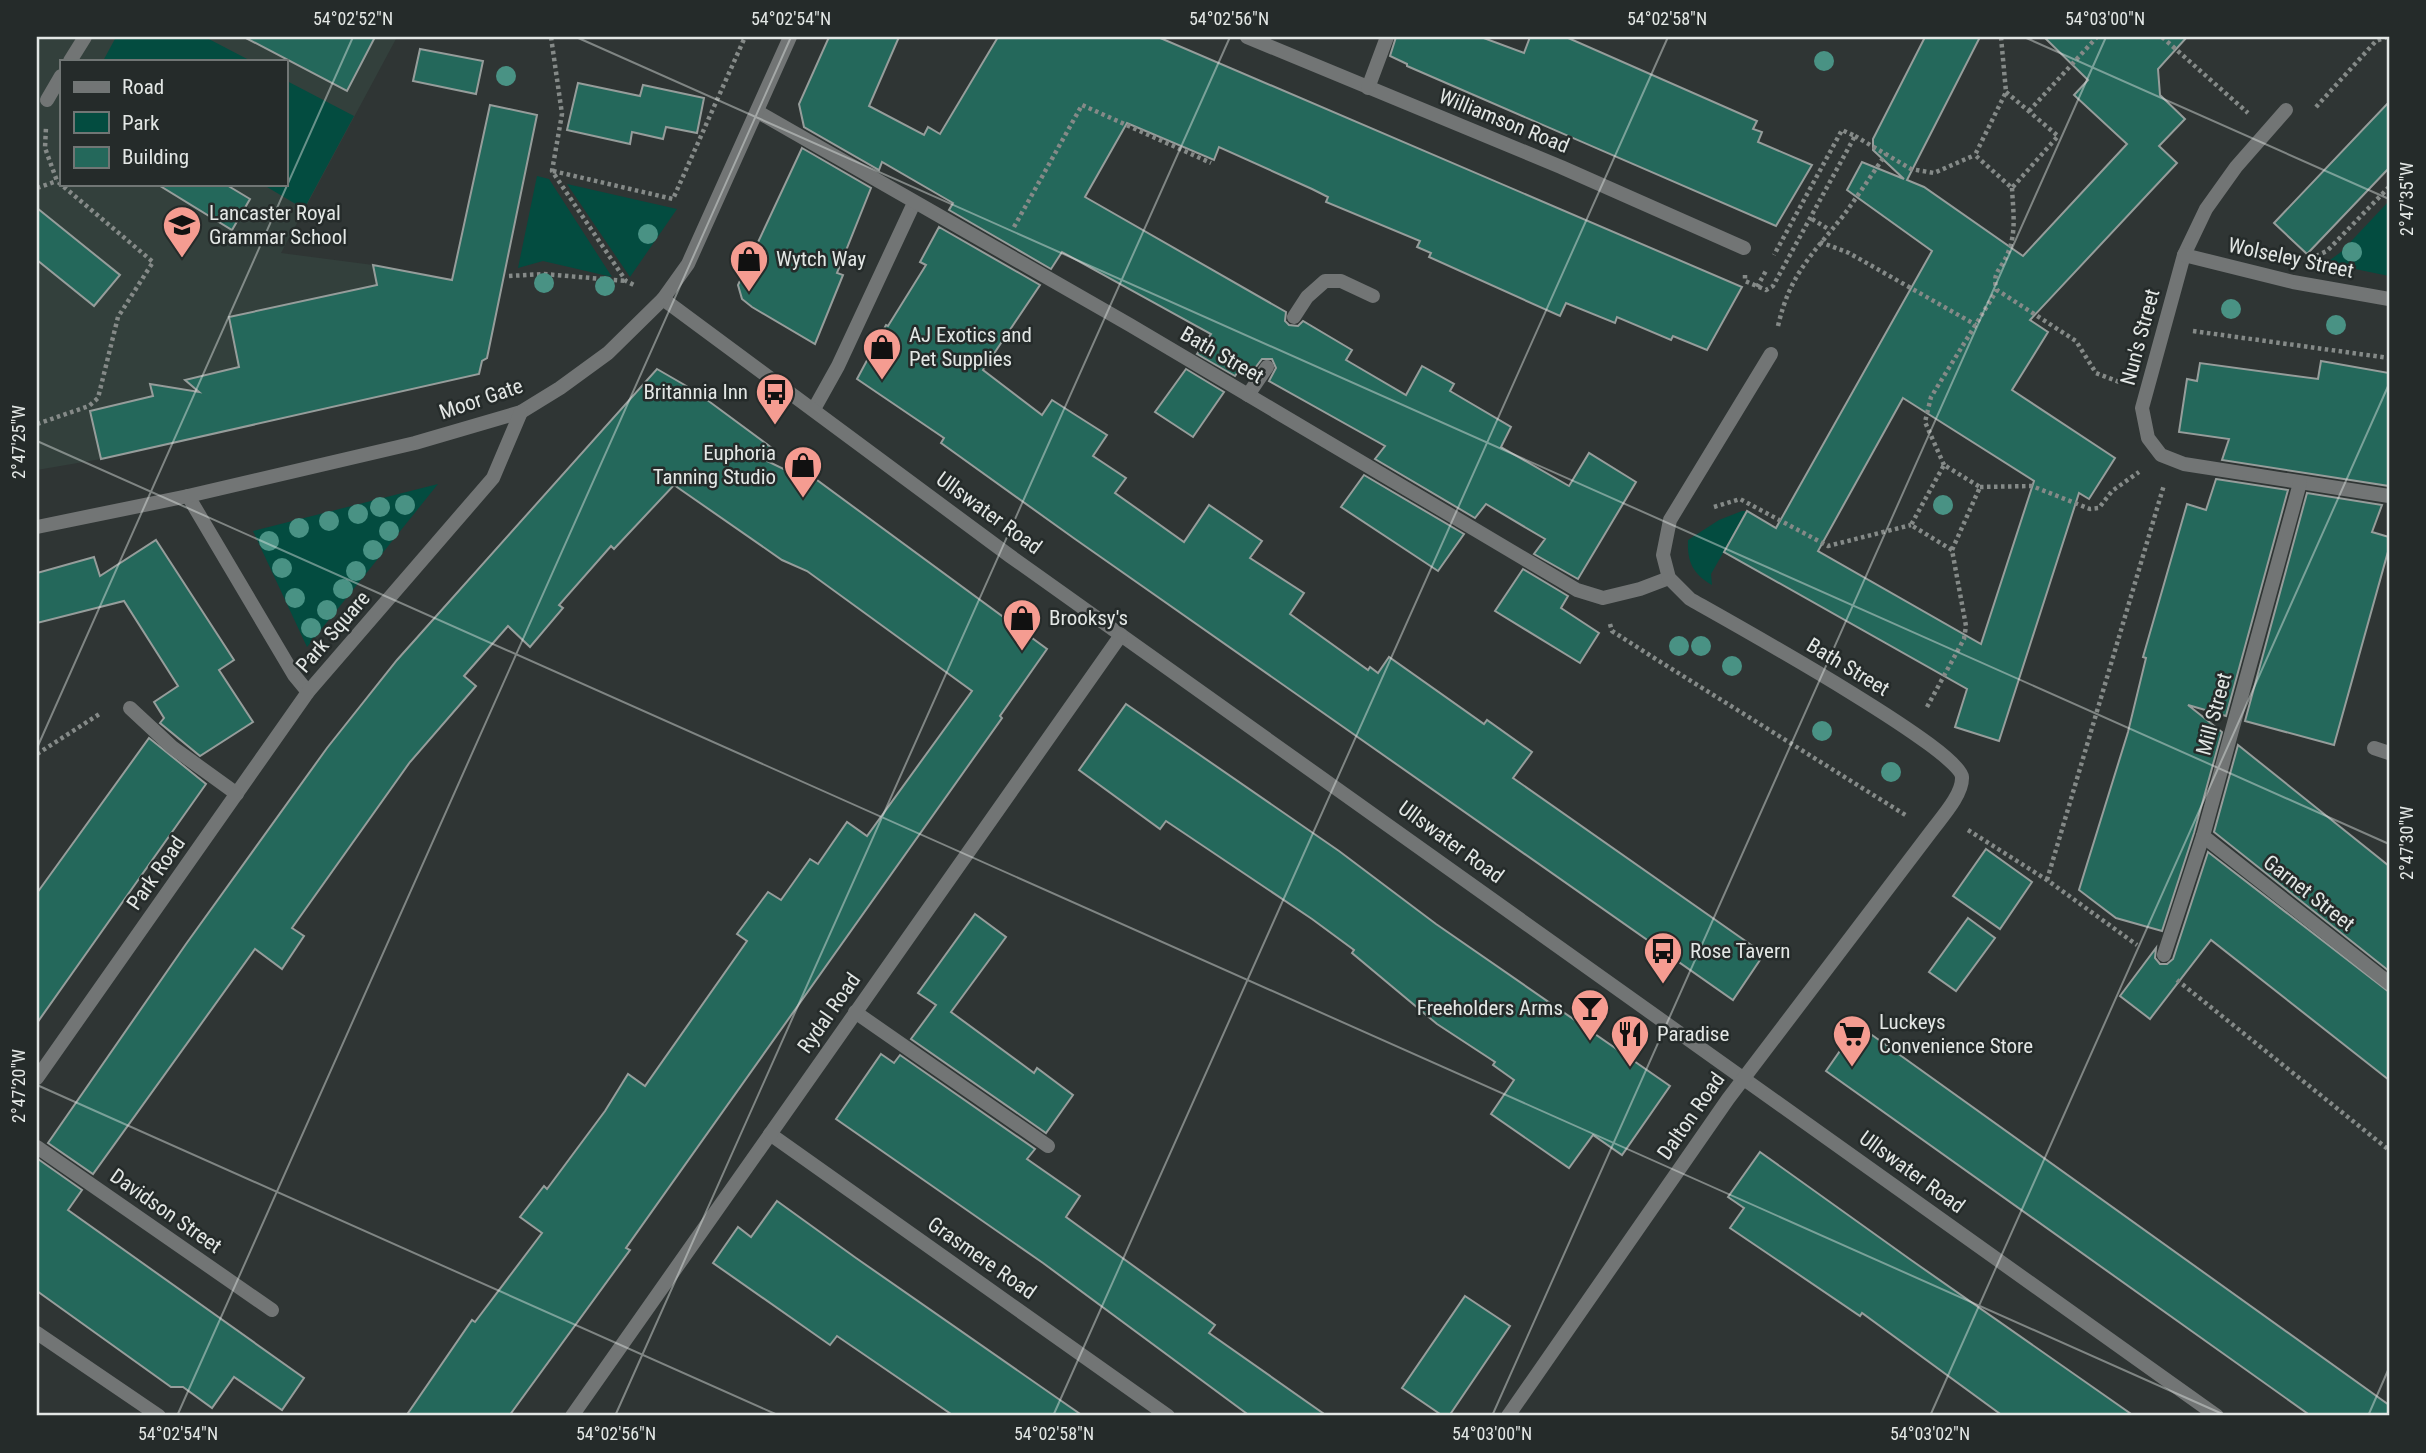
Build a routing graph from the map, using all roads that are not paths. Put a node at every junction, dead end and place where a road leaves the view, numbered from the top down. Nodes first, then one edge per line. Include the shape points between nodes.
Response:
1 (85, 37) edge
2 (790, 37) edge
3 (1247, 37) edge
4 (1387, 37) edge
5 (71, 60) edge
6 (60, 78) edge
7 (1368, 88) junction
8 (47, 100) road end
9 (2286, 110) road end
10 (758, 113) junction
11 (914, 203) junction
12 (1744, 248) dead end
13 (2183, 255) junction
14 (1373, 296) dead end
15 (663, 299) junction
16 (2389, 299) edge
17 (1294, 317) dead end
18 (1771, 354) road end
19 (1267, 367) dead end
20 (1248, 395) junction
21 (814, 409) junction
22 (521, 412) junction
23 (2300, 483) junction
24 (188, 496) junction
25 (2389, 496) edge
26 (37, 527) edge
27 (1669, 578) junction
28 (1121, 635) junction
29 (309, 692) junction
30 (130, 708) road end
31 (2374, 748) dead end
32 (2389, 753) edge
33 (237, 794) junction
34 (1943, 814) joint
35 (2203, 836) junction
36 (2164, 955) road end
37 (2389, 983) edge
38 (855, 1012) junction
39 (1744, 1077) junction
40 (37, 1078) edge
41 (770, 1134) junction
42 (1048, 1146) dead end
43 (37, 1147) edge
44 (272, 1310) dead end
45 (37, 1332) edge
46 (159, 1416) edge
47 (572, 1416) edge
48 (1168, 1416) edge
49 (1508, 1416) edge
50 (2217, 1416) edge

1 - 5 street
2 - 10 street, Moor Gate
3 - 7 street, Williamson Road
4 - 7 street
6 - 8 street
7 - 12 street, Williamson Road
9 - 13 street, Nun's Street via 2206,209
10 - 11 street, Bath Street
10 - 15 street, Moor Gate via 688,264
11 - 20 street, Bath Street
11 - 21 street
13 - 16 street, Wolseley Street
13 - 23 street, Nun's Street via 2142,408 2148,438 2166,458
14 - 17 street via 1341,281 1325,281
15 - 21 street, Ullswater Road
15 - 22 street, Moor Gate via 608,354
18 - 27 street via 1670,520 1663,555
19 - 20 street
20 - 27 street, Bath Street via 1577,590 1602,598
21 - 28 street, Ullswater Road
22 - 24 street, Moor Gate via 415,443
22 - 29 street, Park Square via 493,478
23 - 25 street
23 - 35 street, Mill Street
24 - 26 street, Moor Gate
24 - 29 street, Park Square via 294,675
27 - 34 street, Bath Street via 1690,599 1915,733 1957,764 1962,777 1958,792
28 - 38 street, Rydal Road
28 - 39 street, Ullswater Road
29 - 33 street, Park Road
30 - 33 street via 172,747
31 - 32 street
33 - 40 street, Park Road
34 - 39 street, Dalton Road
35 - 36 street, Mill Street
35 - 37 street, Garnet Street
38 - 41 street, Rydal Road
38 - 42 street
39 - 49 street, Dalton Road
39 - 50 street, Ullswater Road
41 - 47 street, Rydal Road
41 - 48 street, Grasmere Road
43 - 44 street, Davidson Street
45 - 46 street

